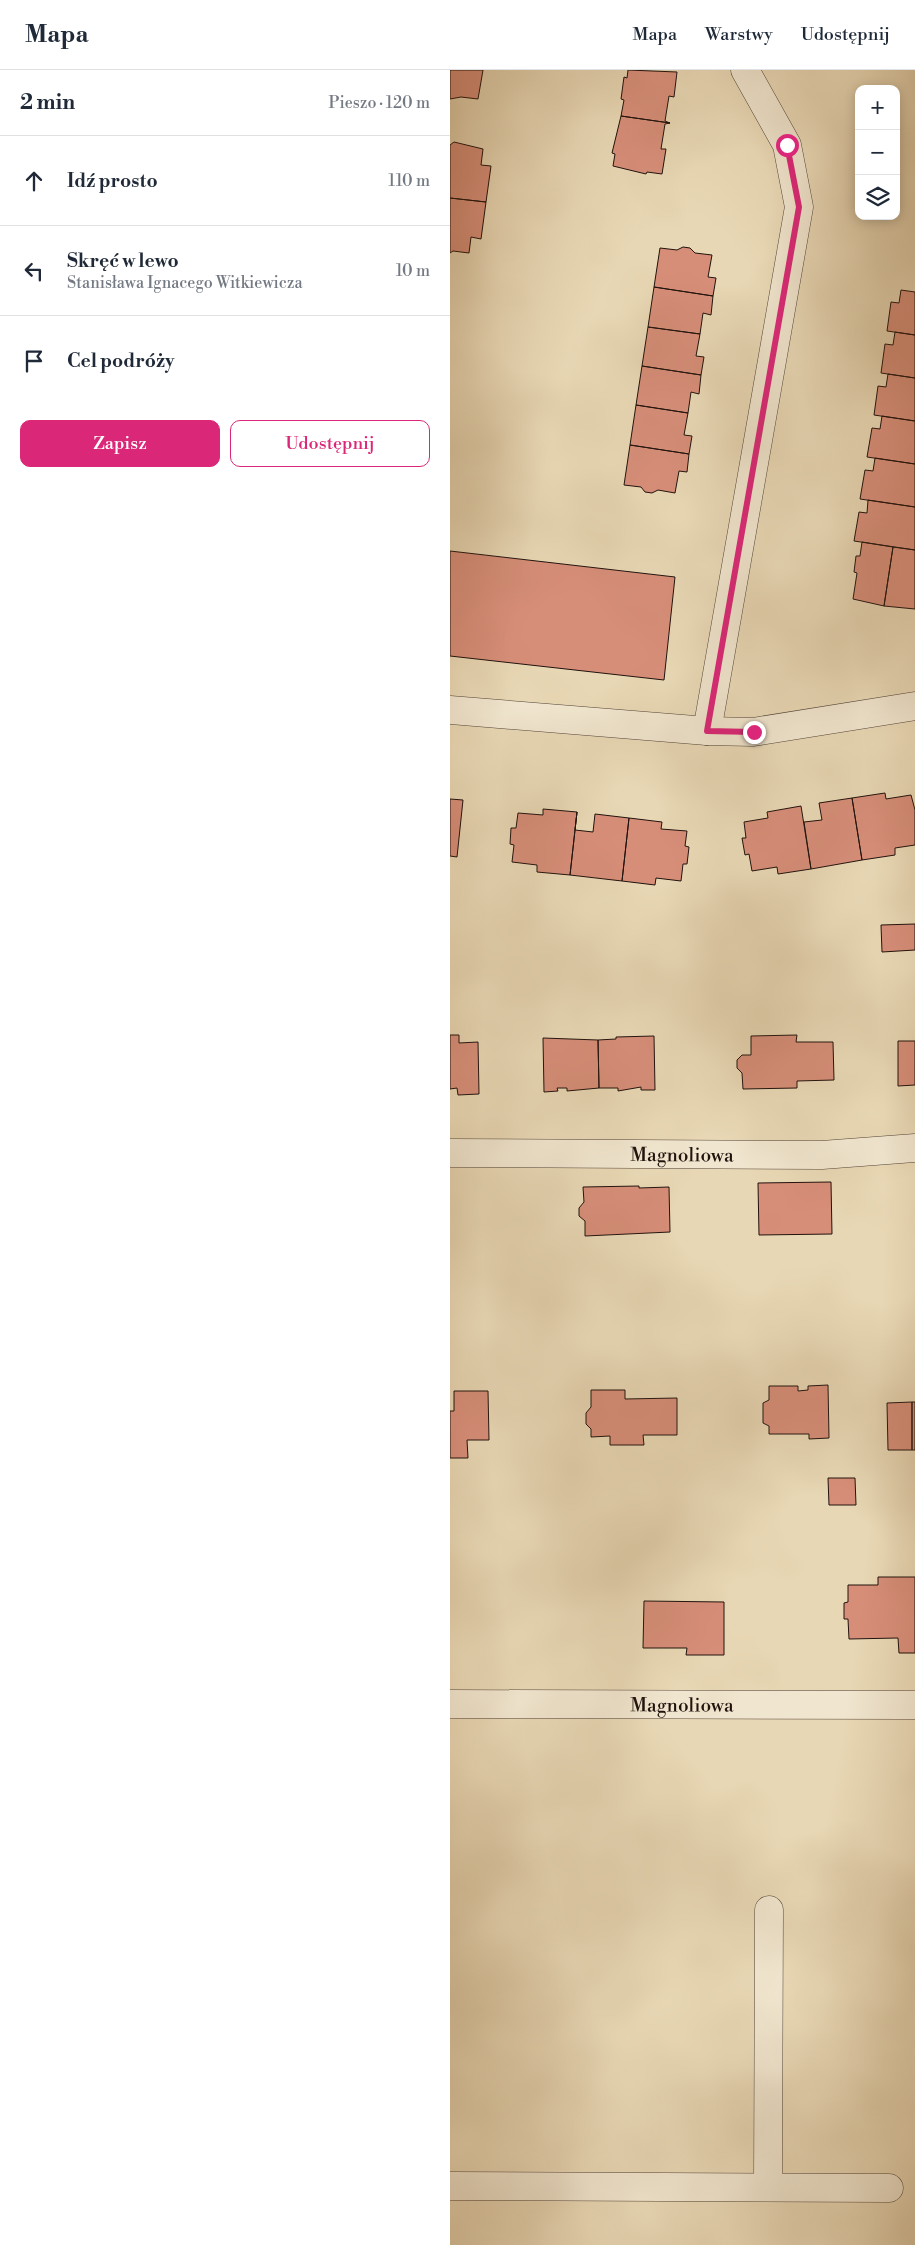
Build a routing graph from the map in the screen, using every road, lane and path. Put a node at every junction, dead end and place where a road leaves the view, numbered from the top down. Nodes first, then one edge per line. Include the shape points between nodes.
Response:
1 (745, 70) edge
2 (915, 706) edge
3 (450, 710) edge
4 (707, 731) junction
5 (915, 1148) edge
6 (450, 1153) edge
7 (450, 1704) edge
8 (915, 1705) edge
9 (769, 1910) dead end
10 (450, 2186) edge
11 (768, 2187) junction
12 (889, 2188) dead end

1 - 4 street via 787,145 799,207
2 - 4 street via 754,732
3 - 4 street
5 - 6 street, Magnoliowa via 822,1155
7 - 8 street, Magnoliowa
9 - 11 street
10 - 11 street
11 - 12 street

